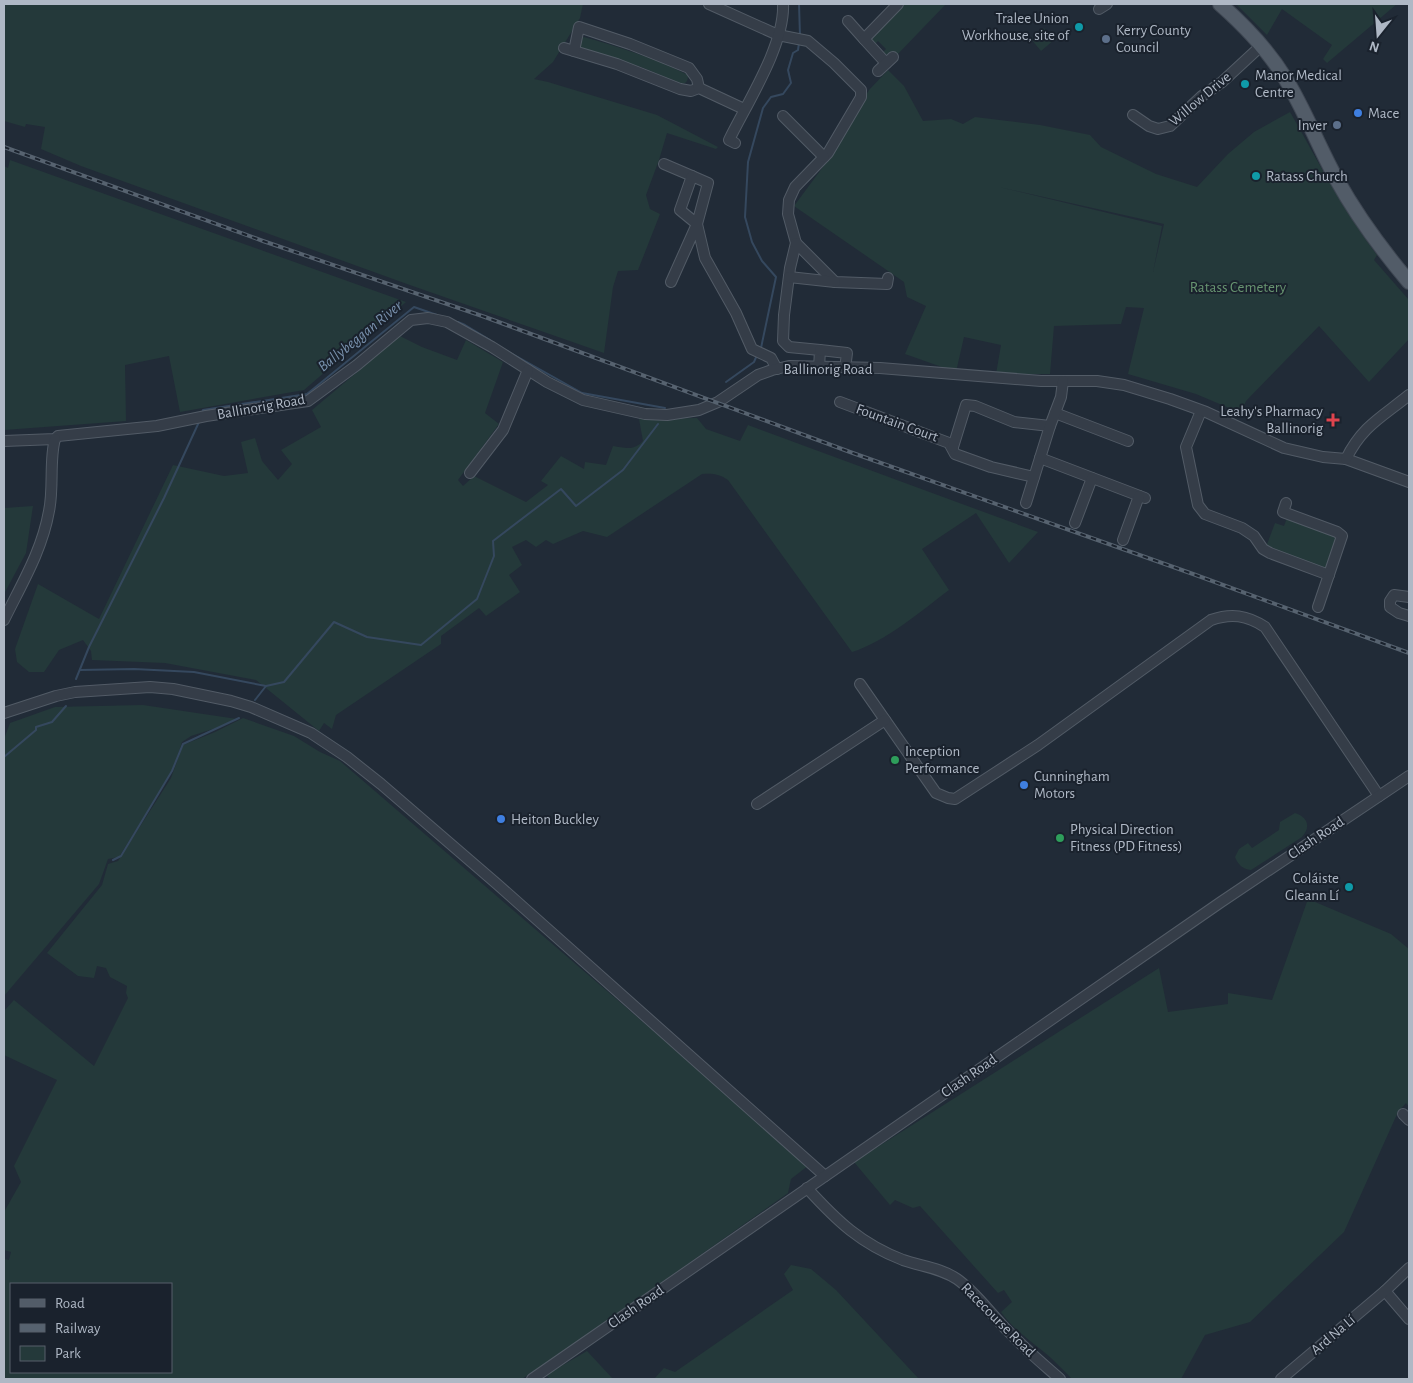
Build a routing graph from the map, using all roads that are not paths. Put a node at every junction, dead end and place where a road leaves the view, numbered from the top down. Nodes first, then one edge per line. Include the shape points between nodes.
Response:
1 (710, 4) edge
2 (783, 4) edge
3 (898, 4) edge
4 (1220, 4) edge
5 (848, 21) dead end
6 (778, 35) junction
7 (864, 39) junction
8 (1262, 45) junction
9 (878, 72) dead end
10 (699, 88) junction
11 (744, 109) junction
12 (1133, 114) dead end
13 (783, 116) dead end
14 (735, 143) dead end
15 (824, 157) junction
16 (664, 164) dead end
17 (692, 176) junction
18 (697, 224) junction
19 (796, 243) junction
20 (790, 277) junction
21 (888, 278) dead end
22 (670, 282) dead end
23 (835, 282) junction
24 (1409, 282) edge
25 (820, 350) junction
26 (846, 361) dead end
27 (819, 368) junction
28 (777, 369) junction
29 (528, 370) junction
30 (1063, 381) junction
31 (1409, 395) edge
32 (840, 402) dead end
33 (1202, 411) junction
34 (1055, 413) junction
35 (1050, 426) junction
36 (54, 439) junction
37 (1128, 440) dead end
38 (4, 441) edge
39 (953, 447) junction
40 (1040, 458) junction
41 (1346, 459) junction
42 (470, 473) dead end
43 (1034, 477) junction
44 (1092, 478) junction
45 (1409, 482) edge
46 (1026, 503) dead end
47 (1286, 503) dead end
48 (1075, 523) dead end
49 (1123, 540) dead end
50 (1329, 575) junction
51 (1409, 597) edge
52 (1318, 607) dead end
53 (1409, 616) edge
54 (4, 620) edge
55 (860, 684) dead end
56 (4, 713) edge
57 (885, 720) junction
58 (1409, 776) edge
59 (1380, 796) junction
60 (757, 804) dead end
61 (825, 1176) junction
62 (808, 1188) junction
63 (1409, 1268) edge
64 (1385, 1291) junction
65 (1409, 1319) edge
66 (1054, 1377) edge
67 (532, 1379) edge
68 (1281, 1379) edge

1 - 6 street
2 - 6 street
3 - 7 street
4 - 8 main road
5 - 7 street
6 - 11 street via 768,65
6 - 15 street via 808,41 861,90 861,97
7 - 9 street via 890,60
8 - 12 street, Willow Drive via 1170,126 1158,129
8 - 24 main road via 1294,94 1351,205
10 - 10 street via 680,89 569,49 579,26 689,68
10 - 11 street
11 - 14 street via 729,140
13 - 15 street
15 - 19 street via 794,187 789,200 788,214
16 - 17 street
17 - 18 street via 680,210
17 - 18 street via 708,183
18 - 22 street
18 - 28 street via 705,258 752,349 771,358
19 - 20 street
19 - 23 street
20 - 23 street
20 - 25 street via 783,341 789,347
21 - 23 street via 887,284
25 - 26 street via 847,353
25 - 27 street
27 - 28 street, Ballinorig Road via 789,366
27 - 30 street, Ballinorig Road via 880,368
28 - 29 street, Ballinorig Road via 758,375 718,402 699,410 668,416 583,400
29 - 36 street, Ballinorig Road via 447,322 428,318 411,320 308,401
29 - 42 street via 503,430
30 - 33 street, Ballinorig Road via 1124,385
30 - 34 street
31 - 41 street via 1364,431
32 - 39 street, Fountain Court via 950,443
33 - 41 street, Ballinorig Road via 1284,448
33 - 50 street via 1186,447 1198,505 1205,514 1254,536 1263,549
34 - 35 street
34 - 37 street
35 - 39 street, Fountain Court via 1014,422 966,405
35 - 40 street
36 - 38 street, Ballinorig Road
36 - 54 street via 52,492 44,532 36,557
39 - 43 street, Fountain Court via 955,454
40 - 43 street
40 - 44 street
41 - 45 street, Ballinorig Road
43 - 46 street
44 - 48 street
44 - 49 street via 1142,497
47 - 50 street via 1283,512 1342,536
50 - 52 street
51 - 53 street via 1394,595 1390,607
55 - 57 street
56 - 61 street via 75,692 150,687 231,701 311,733 382,784
57 - 59 street via 936,793 955,799 1038,745 1211,620 1239,616 1253,619 1265,627
57 - 60 street
58 - 59 street, Clash Road
59 - 61 street, Clash Road via 1228,897
61 - 62 street, Clash Road
62 - 66 street, Racecourse Road via 837,1219 872,1246 958,1280
62 - 67 street, Clash Road
63 - 64 street, Ard Na Lí
64 - 65 street
64 - 68 street, Ard Na Lí

